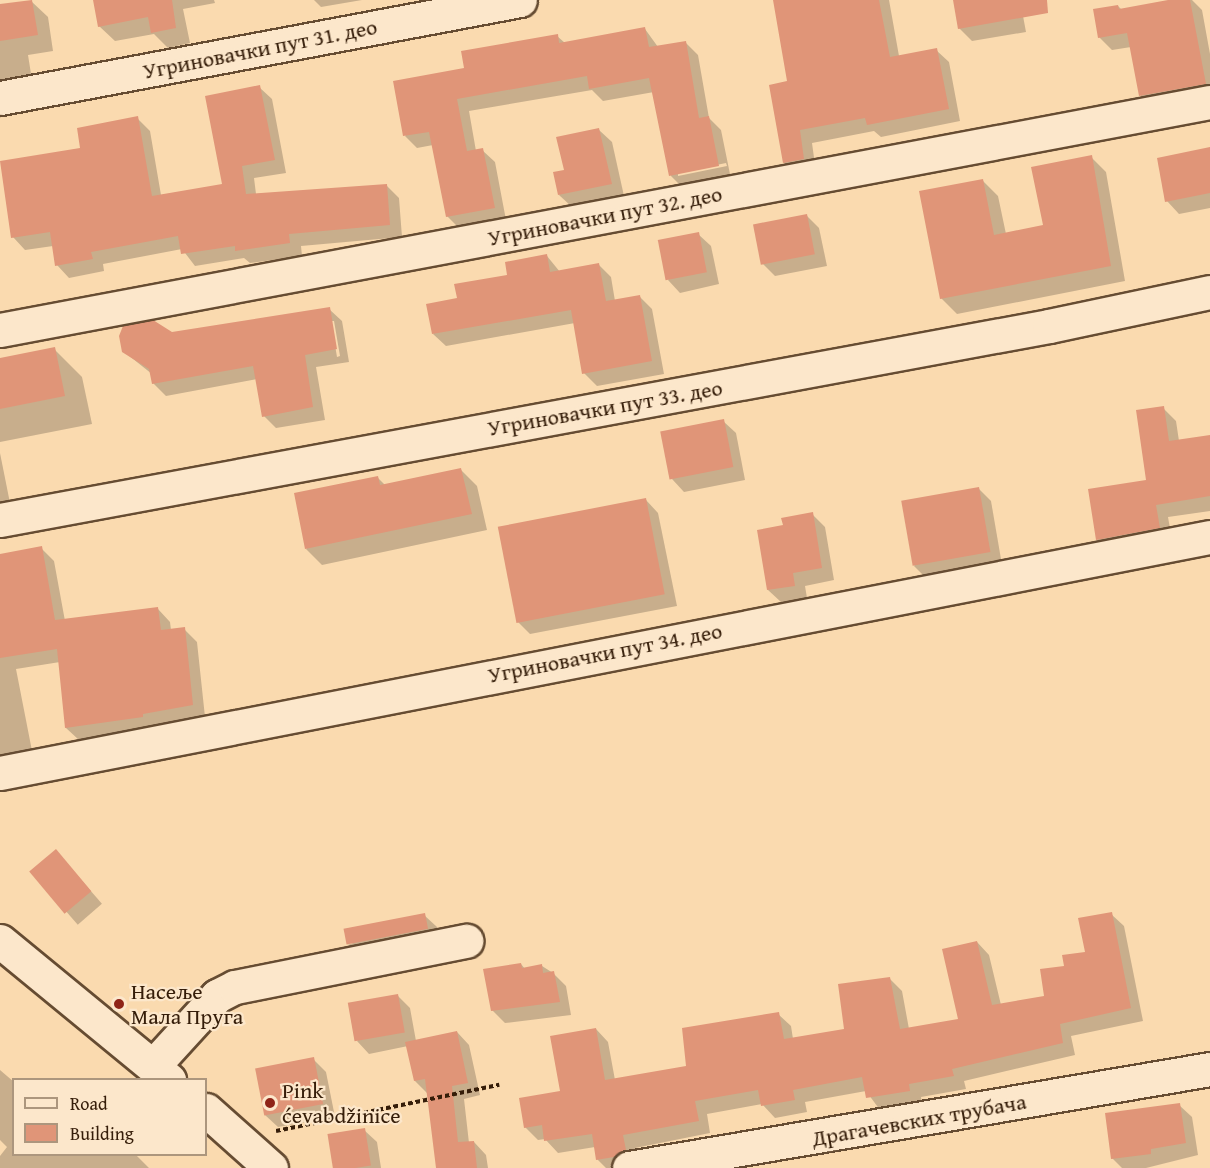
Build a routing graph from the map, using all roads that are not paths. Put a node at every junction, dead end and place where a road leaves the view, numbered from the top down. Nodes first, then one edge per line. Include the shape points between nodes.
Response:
1 (520, 0) edge
2 (0, 98) edge
3 (1210, 102) edge
4 (1210, 292) edge
5 (0, 330) edge
6 (0, 520) edge
7 (1210, 537) edge
8 (0, 773) edge
9 (0, 941) edge
10 (466, 941) dead end
11 (1210, 1069) edge
12 (161, 1073) edge
13 (207, 1111) edge
14 (260, 1157) edge
15 (629, 1168) edge

1 - 2 street, Угриновачки пут 31. део
3 - 5 street, Угриновачки пут 32. део
4 - 6 street, Угриновачки пут 33. део via 1049,326
7 - 8 street, Угриновачки пут 34. део
9 - 12 street
10 - 12 street via 234,987 217,996
11 - 15 street, Драгачевских трубача
13 - 14 street

